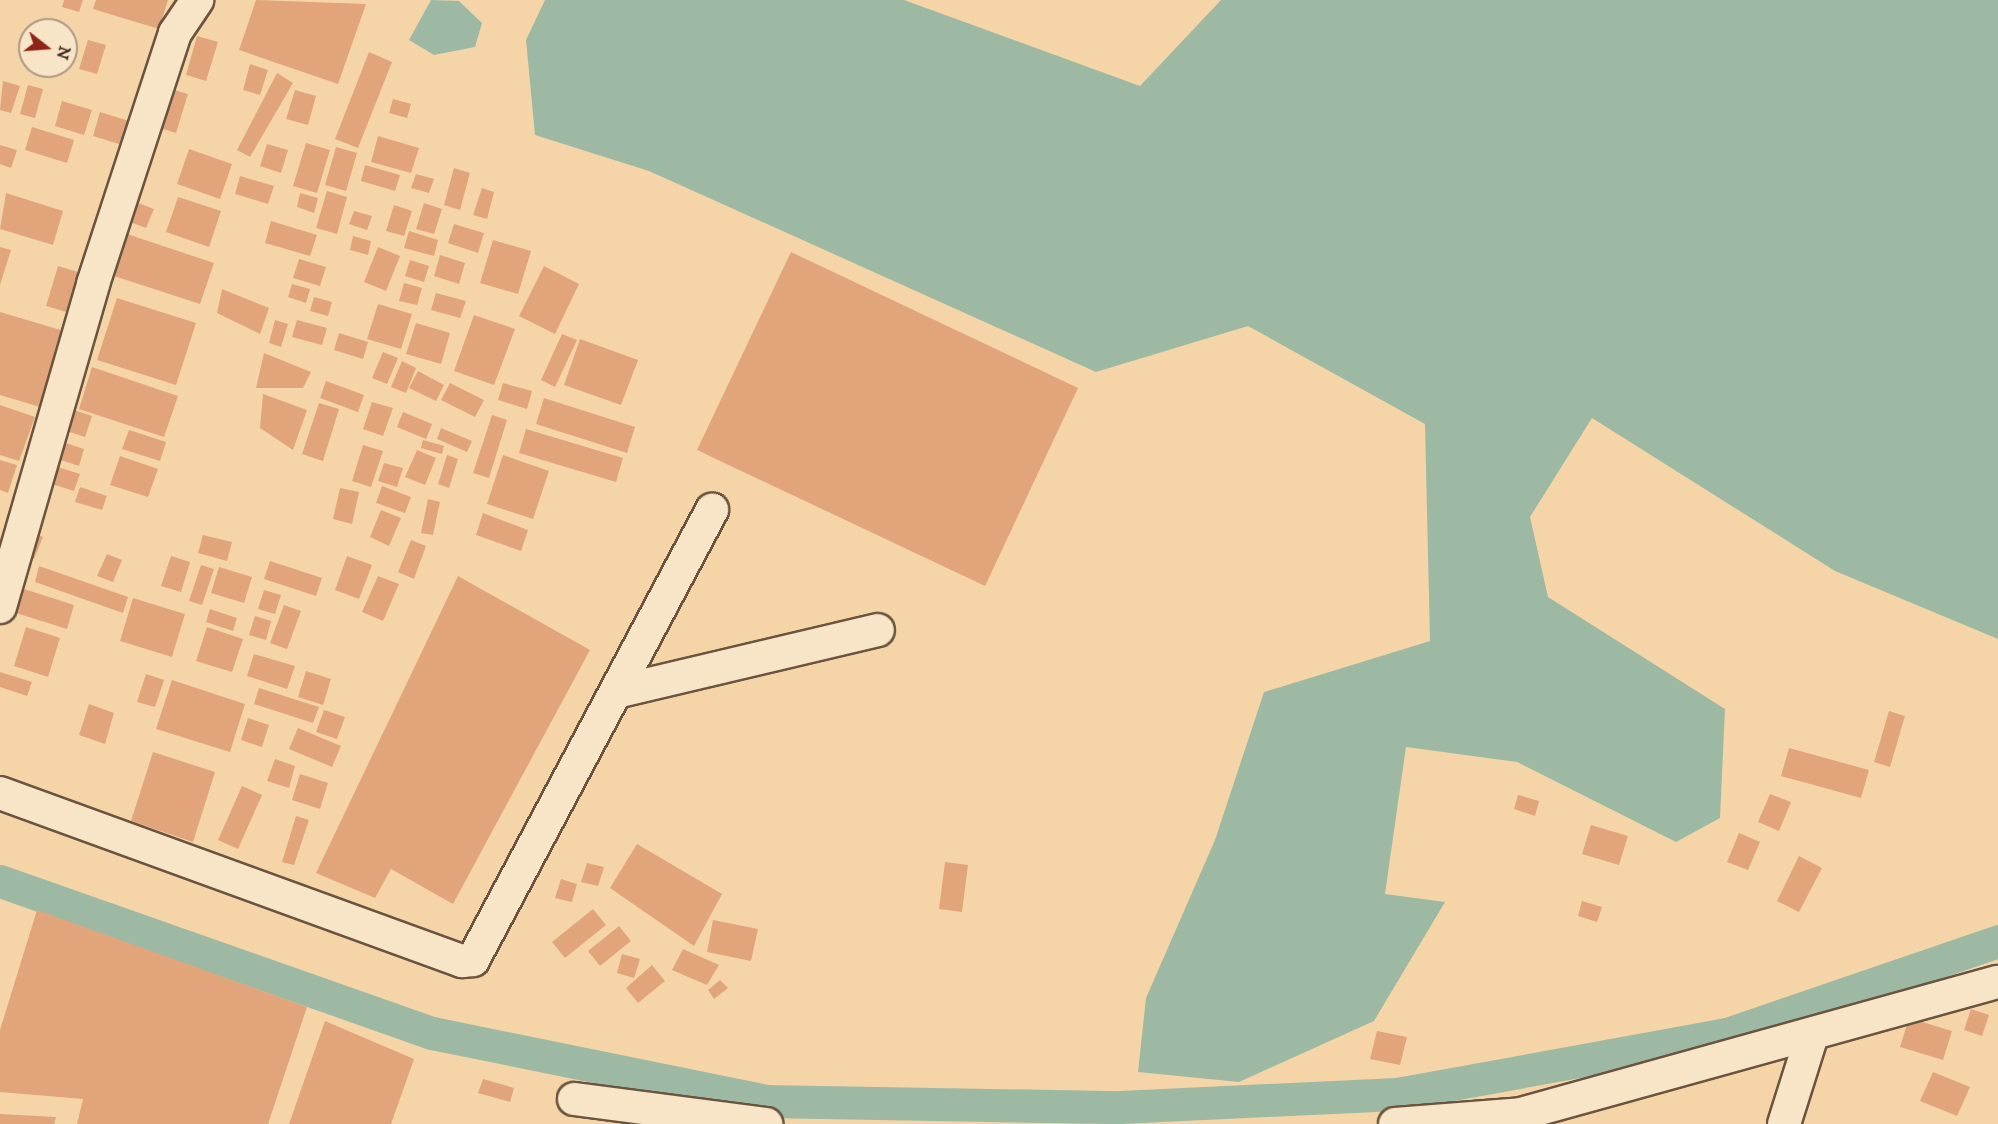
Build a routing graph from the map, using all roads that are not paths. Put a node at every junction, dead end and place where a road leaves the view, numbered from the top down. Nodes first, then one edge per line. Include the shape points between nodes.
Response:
1 (196, 0) edge
2 (712, 510) dead end
3 (0, 607) edge
4 (878, 630) dead end
5 (616, 692) junction
6 (0, 793) edge
7 (1998, 982) edge
8 (1812, 1035) junction
9 (574, 1099) dead end
10 (766, 1124) edge
11 (1395, 1124) edge
12 (1784, 1124) edge

1 - 3 street via 175,33 93,284
2 - 5 street
4 - 5 street
5 - 6 street via 473,960 462,961
7 - 8 street
8 - 11 street via 1521,1114
8 - 12 street
9 - 10 street

